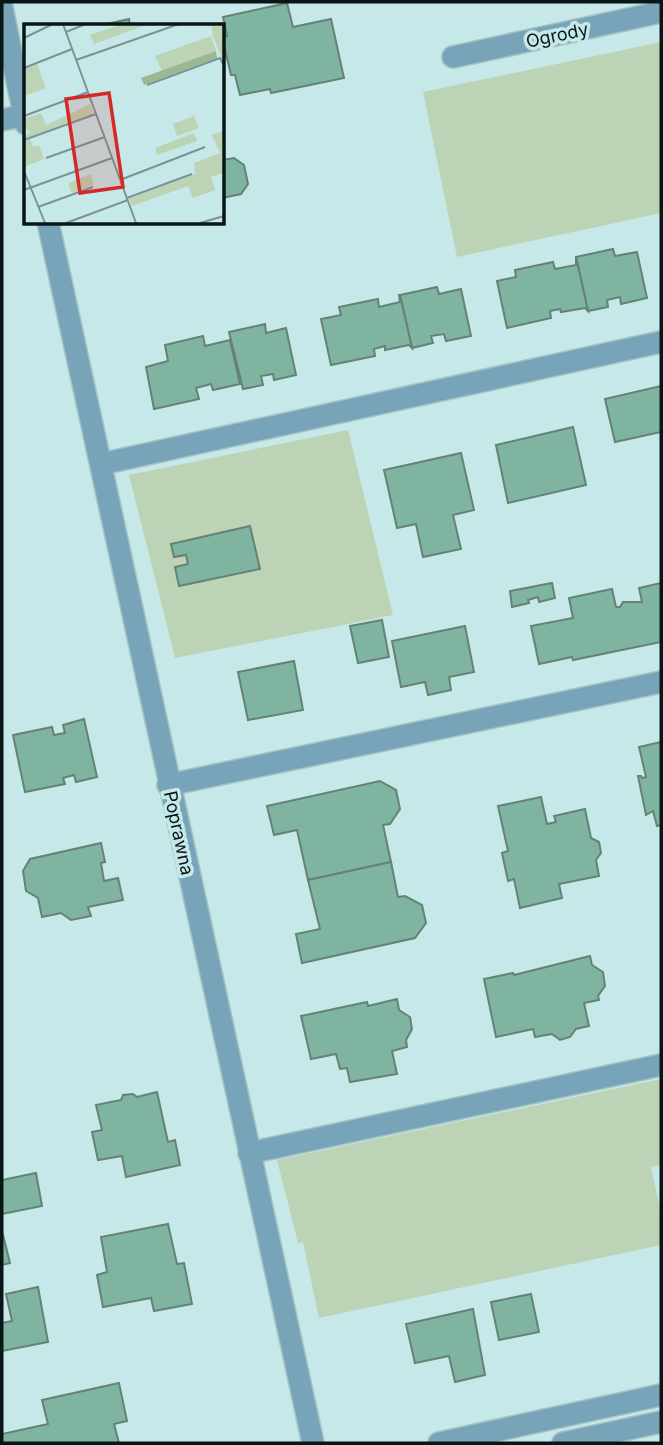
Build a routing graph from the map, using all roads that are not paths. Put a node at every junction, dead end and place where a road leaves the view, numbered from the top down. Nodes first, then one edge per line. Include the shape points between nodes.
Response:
1 (2, 9) edge
2 (661, 12) edge
3 (453, 57) dead end
4 (24, 114) edge
5 (24, 119) edge
6 (2, 120) edge
7 (48, 224) edge
8 (661, 342) edge
9 (100, 464) junction
10 (661, 682) edge
11 (168, 785) junction
12 (661, 1065) edge
13 (249, 1153) junction
14 (661, 1395) edge
15 (661, 1422) edge
16 (313, 1443) edge
17 (439, 1443) edge
18 (563, 1443) edge

1 - 4 street
2 - 3 street, Ogrody
5 - 6 street
7 - 9 street, Poprawna
8 - 9 street
9 - 11 street, Poprawna
10 - 11 street
11 - 13 street, Poprawna
12 - 13 street
13 - 16 street, Poprawna
14 - 17 street
15 - 18 street

